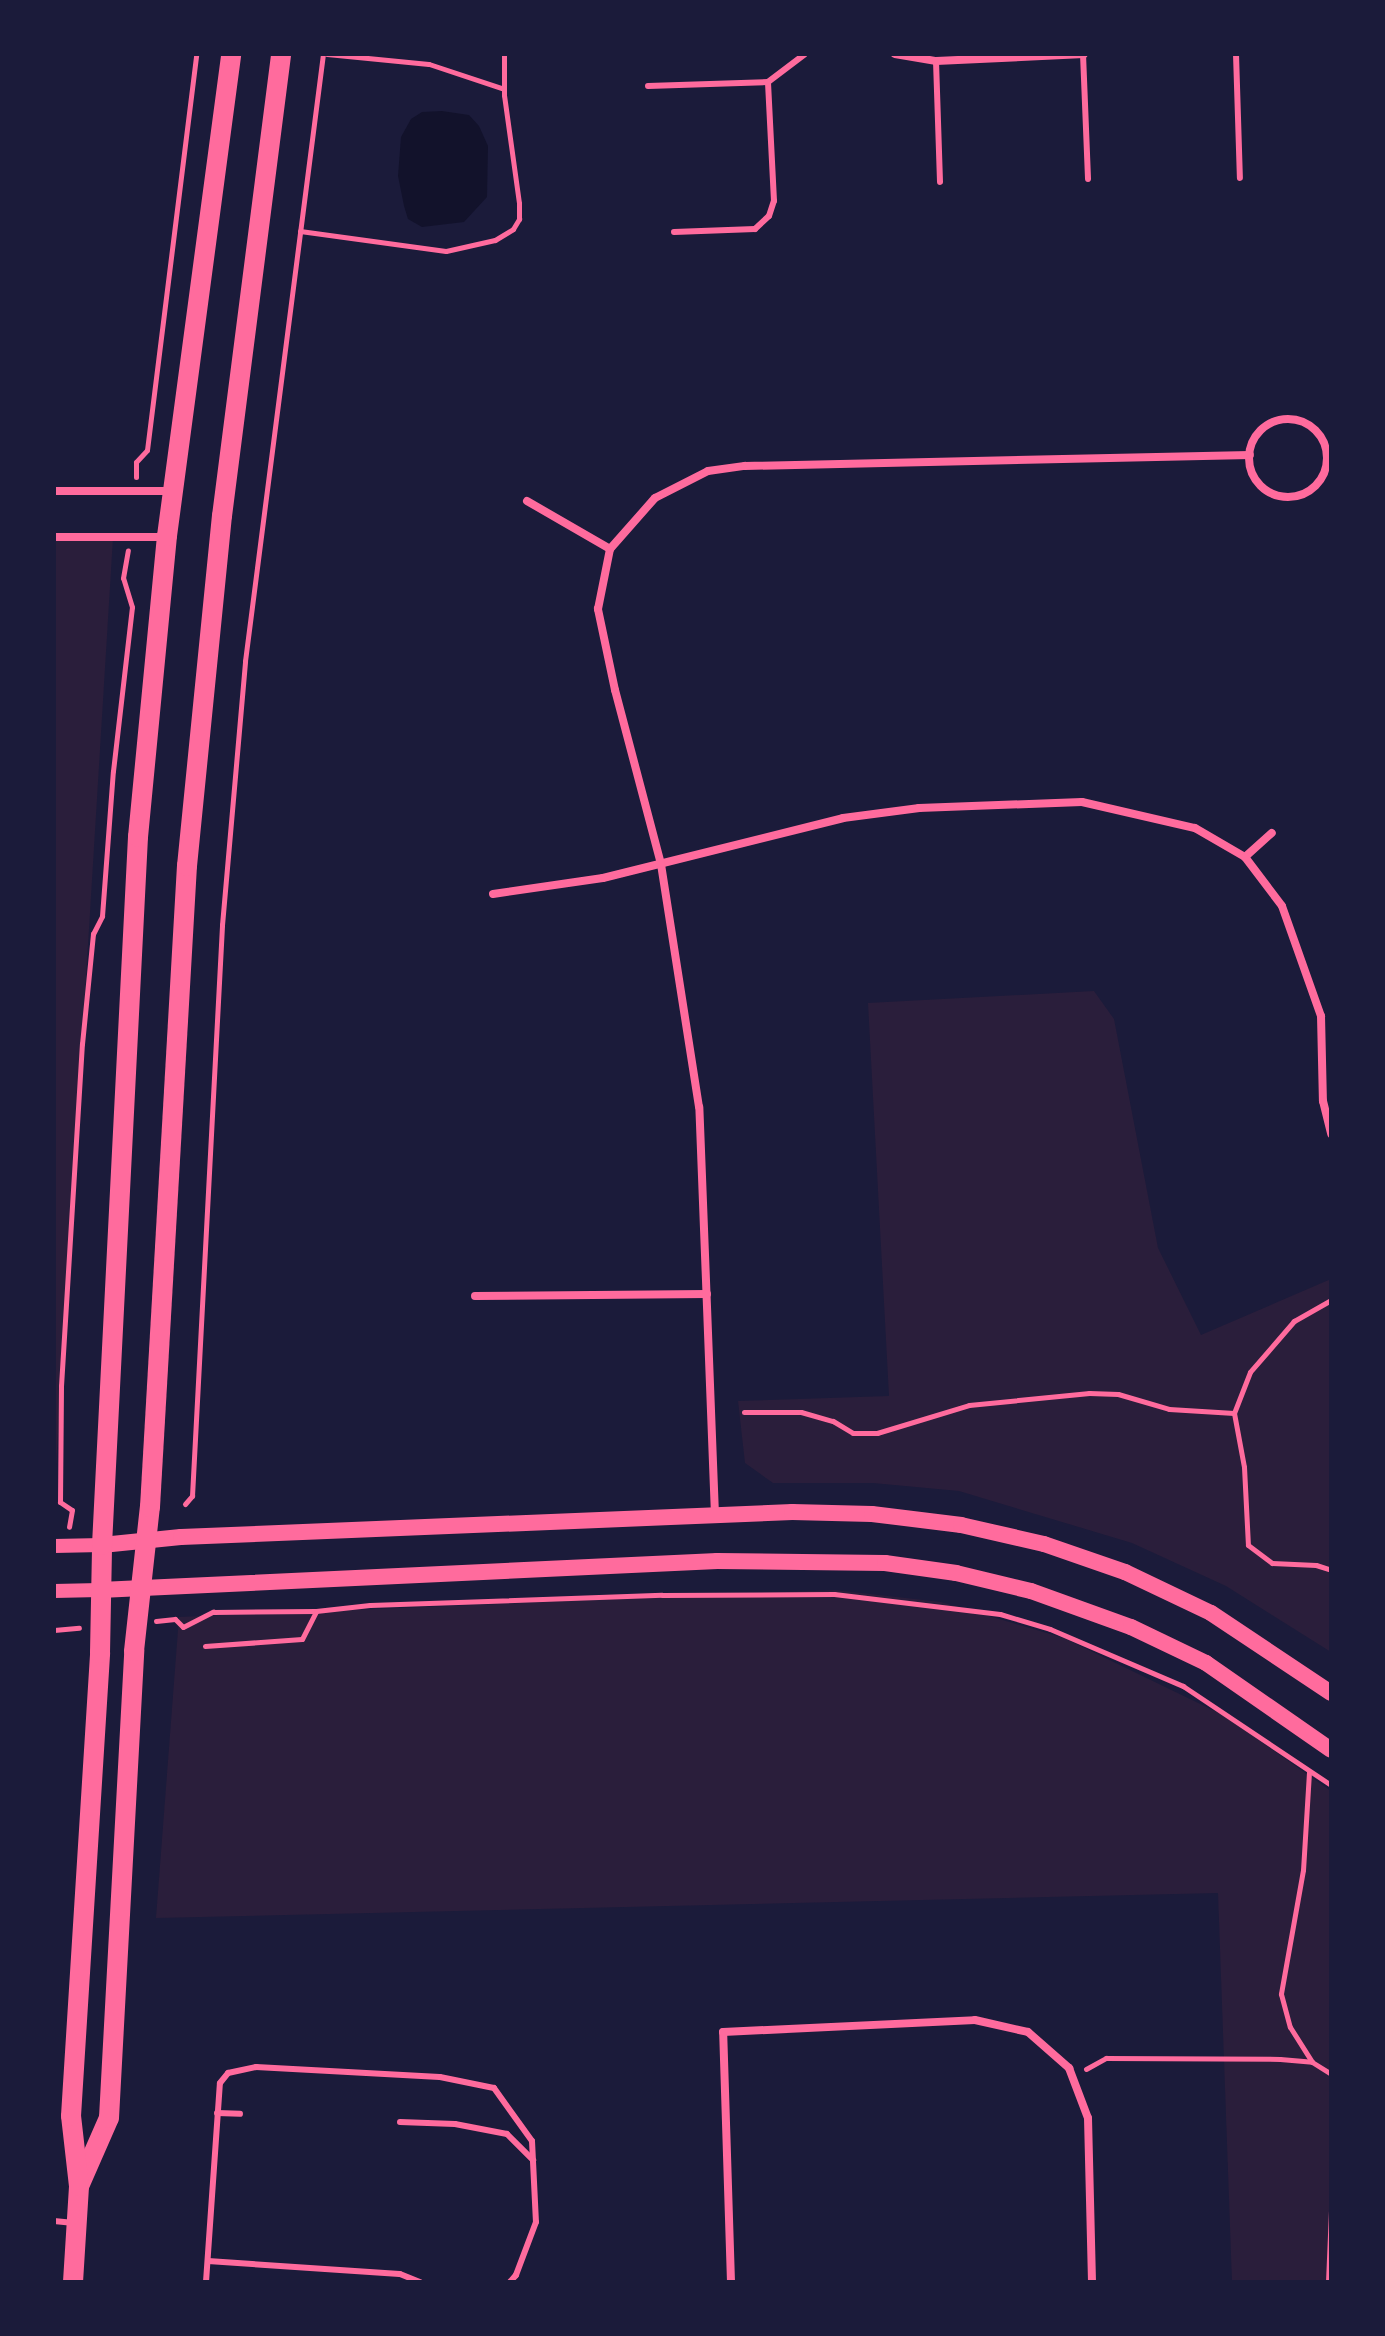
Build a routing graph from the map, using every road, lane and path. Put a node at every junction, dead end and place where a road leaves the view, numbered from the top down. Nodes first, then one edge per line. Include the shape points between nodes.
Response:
1 (196, 54) edge
2 (231, 54) edge
3 (281, 54) edge
4 (325, 54) edge
5 (504, 54) edge
6 (805, 54) edge
7 (895, 54) edge
8 (1084, 54) edge
9 (1236, 54) edge
10 (1017, 56) edge
11 (936, 61) junction
12 (768, 82) junction
13 (648, 86) dead end
14 (504, 89) junction
15 (1240, 178) dead end
16 (1088, 179) dead end
17 (940, 182) dead end
18 (300, 231) junction
19 (674, 232) dead end
20 (1250, 455) junction
21 (54, 491) edge
22 (174, 491) junction
23 (135, 492) junction
24 (527, 501) dead end
25 (167, 536) junction
26 (54, 537) edge
27 (131, 539) junction
28 (610, 549) junction
29 (1272, 833) dead end
30 (1245, 857) junction
31 (661, 864) junction
32 (493, 894) dead end
33 (1331, 1134) edge
34 (707, 1294) junction
35 (475, 1296) dead end
36 (1331, 1300) edge
37 (744, 1412) dead end
38 (1234, 1413) junction
39 (57, 1504) edge
40 (185, 1504) dead end
41 (715, 1515) junction
42 (147, 1540) junction
43 (102, 1545) junction
44 (54, 1546) edge
45 (1331, 1570) edge
46 (143, 1587) junction
47 (100, 1590) junction
48 (54, 1591) edge
49 (316, 1611) junction
50 (138, 1622) junction
51 (100, 1626) junction
52 (54, 1630) edge
53 (205, 1646) dead end
54 (1331, 1693) edge
55 (1331, 1750) edge
56 (1309, 1772) junction
57 (1331, 1785) edge
58 (1312, 2062) junction
59 (1331, 2074) edge
60 (1072, 2077) junction
61 (217, 2113) junction
62 (240, 2114) dead end
63 (400, 2122) dead end
64 (533, 2160) junction
65 (79, 2186) junction
66 (1331, 2211) edge
67 (54, 2221) edge
68 (77, 2223) junction
69 (208, 2261) junction
70 (73, 2282) edge
71 (206, 2282) edge
72 (420, 2282) edge
73 (510, 2282) edge
74 (731, 2282) edge
75 (1092, 2282) edge
76 (1328, 2282) edge

1 - 23 path via 147,450 136,462
2 - 22 main road
3 - 42 main road via 204,678 187,866
4 - 14 path via 429,64
4 - 18 path
5 - 14 path
6 - 12 lane
7 - 11 street
8 - 10 street
8 - 16 lane
9 - 15 lane
10 - 11 street
11 - 17 lane
12 - 13 lane
12 - 19 lane via 774,201 769,216 755,229
14 - 18 path via 519,203 513,229 495,240 446,251
18 - 40 path via 245,661 222,925 192,1496
20 - 20 street via 1255,481 1277,497 1304,495 1324,477 1327,465 1316,430 1293,419 1268,424 1258,432
20 - 28 street via 708,471 655,498
21 - 23 street
22 - 23 street
22 - 25 main road
24 - 28 street
25 - 27 street
25 - 43 main road via 138,837
26 - 27 street
27 - 39 path via 123,578 132,607 102,916 93,934 82,1044
28 - 31 street via 598,609
29 - 30 street
30 - 31 street via 1195,828 1082,802 919,808 843,818
30 - 33 street via 1282,906 1321,1016 1323,1101
31 - 32 street
31 - 34 street via 699,1107
34 - 35 street
34 - 41 street
36 - 38 path via 1294,1321 1250,1372
37 - 38 path via 801,1412 853,1433 877,1433 969,1405 1089,1393 1118,1394 1169,1409
38 - 45 path via 1244,1467 1248,1545 1272,1563
41 - 42 main road
41 - 54 main road via 872,1514 961,1525 1044,1544 1125,1572 1211,1613
42 - 43 main road
42 - 46 main road
43 - 44 street
43 - 47 main road
46 - 47 main road
46 - 50 main road
46 - 55 main road via 717,1561 885,1563 1031,1591 1131,1627 1217,1670
47 - 48 street
47 - 51 main road
49 - 50 path via 213,1612 183,1627 175,1619
49 - 53 path via 302,1639
49 - 56 path via 662,1595 834,1594 1000,1614 1050,1629 1183,1686
50 - 65 main road via 109,2118
51 - 52 path
51 - 65 main road via 71,2116
56 - 57 path
56 - 58 path via 1303,1870 1281,1994 1290,2027
58 - 59 path
58 - 60 path via 1106,2058
60 - 74 street via 1069,2068 1028,2032 975,2020 723,2032
60 - 75 street via 1088,2118
61 - 62 lane
61 - 64 lane via 220,2083 228,2073 256,2067 440,2077 494,2088 532,2141
61 - 69 lane
63 - 64 lane via 455,2124 507,2134
64 - 73 lane via 536,2222
65 - 68 main road
66 - 76 path
67 - 68 lane
68 - 70 main road
69 - 71 lane
69 - 72 lane via 400,2274

